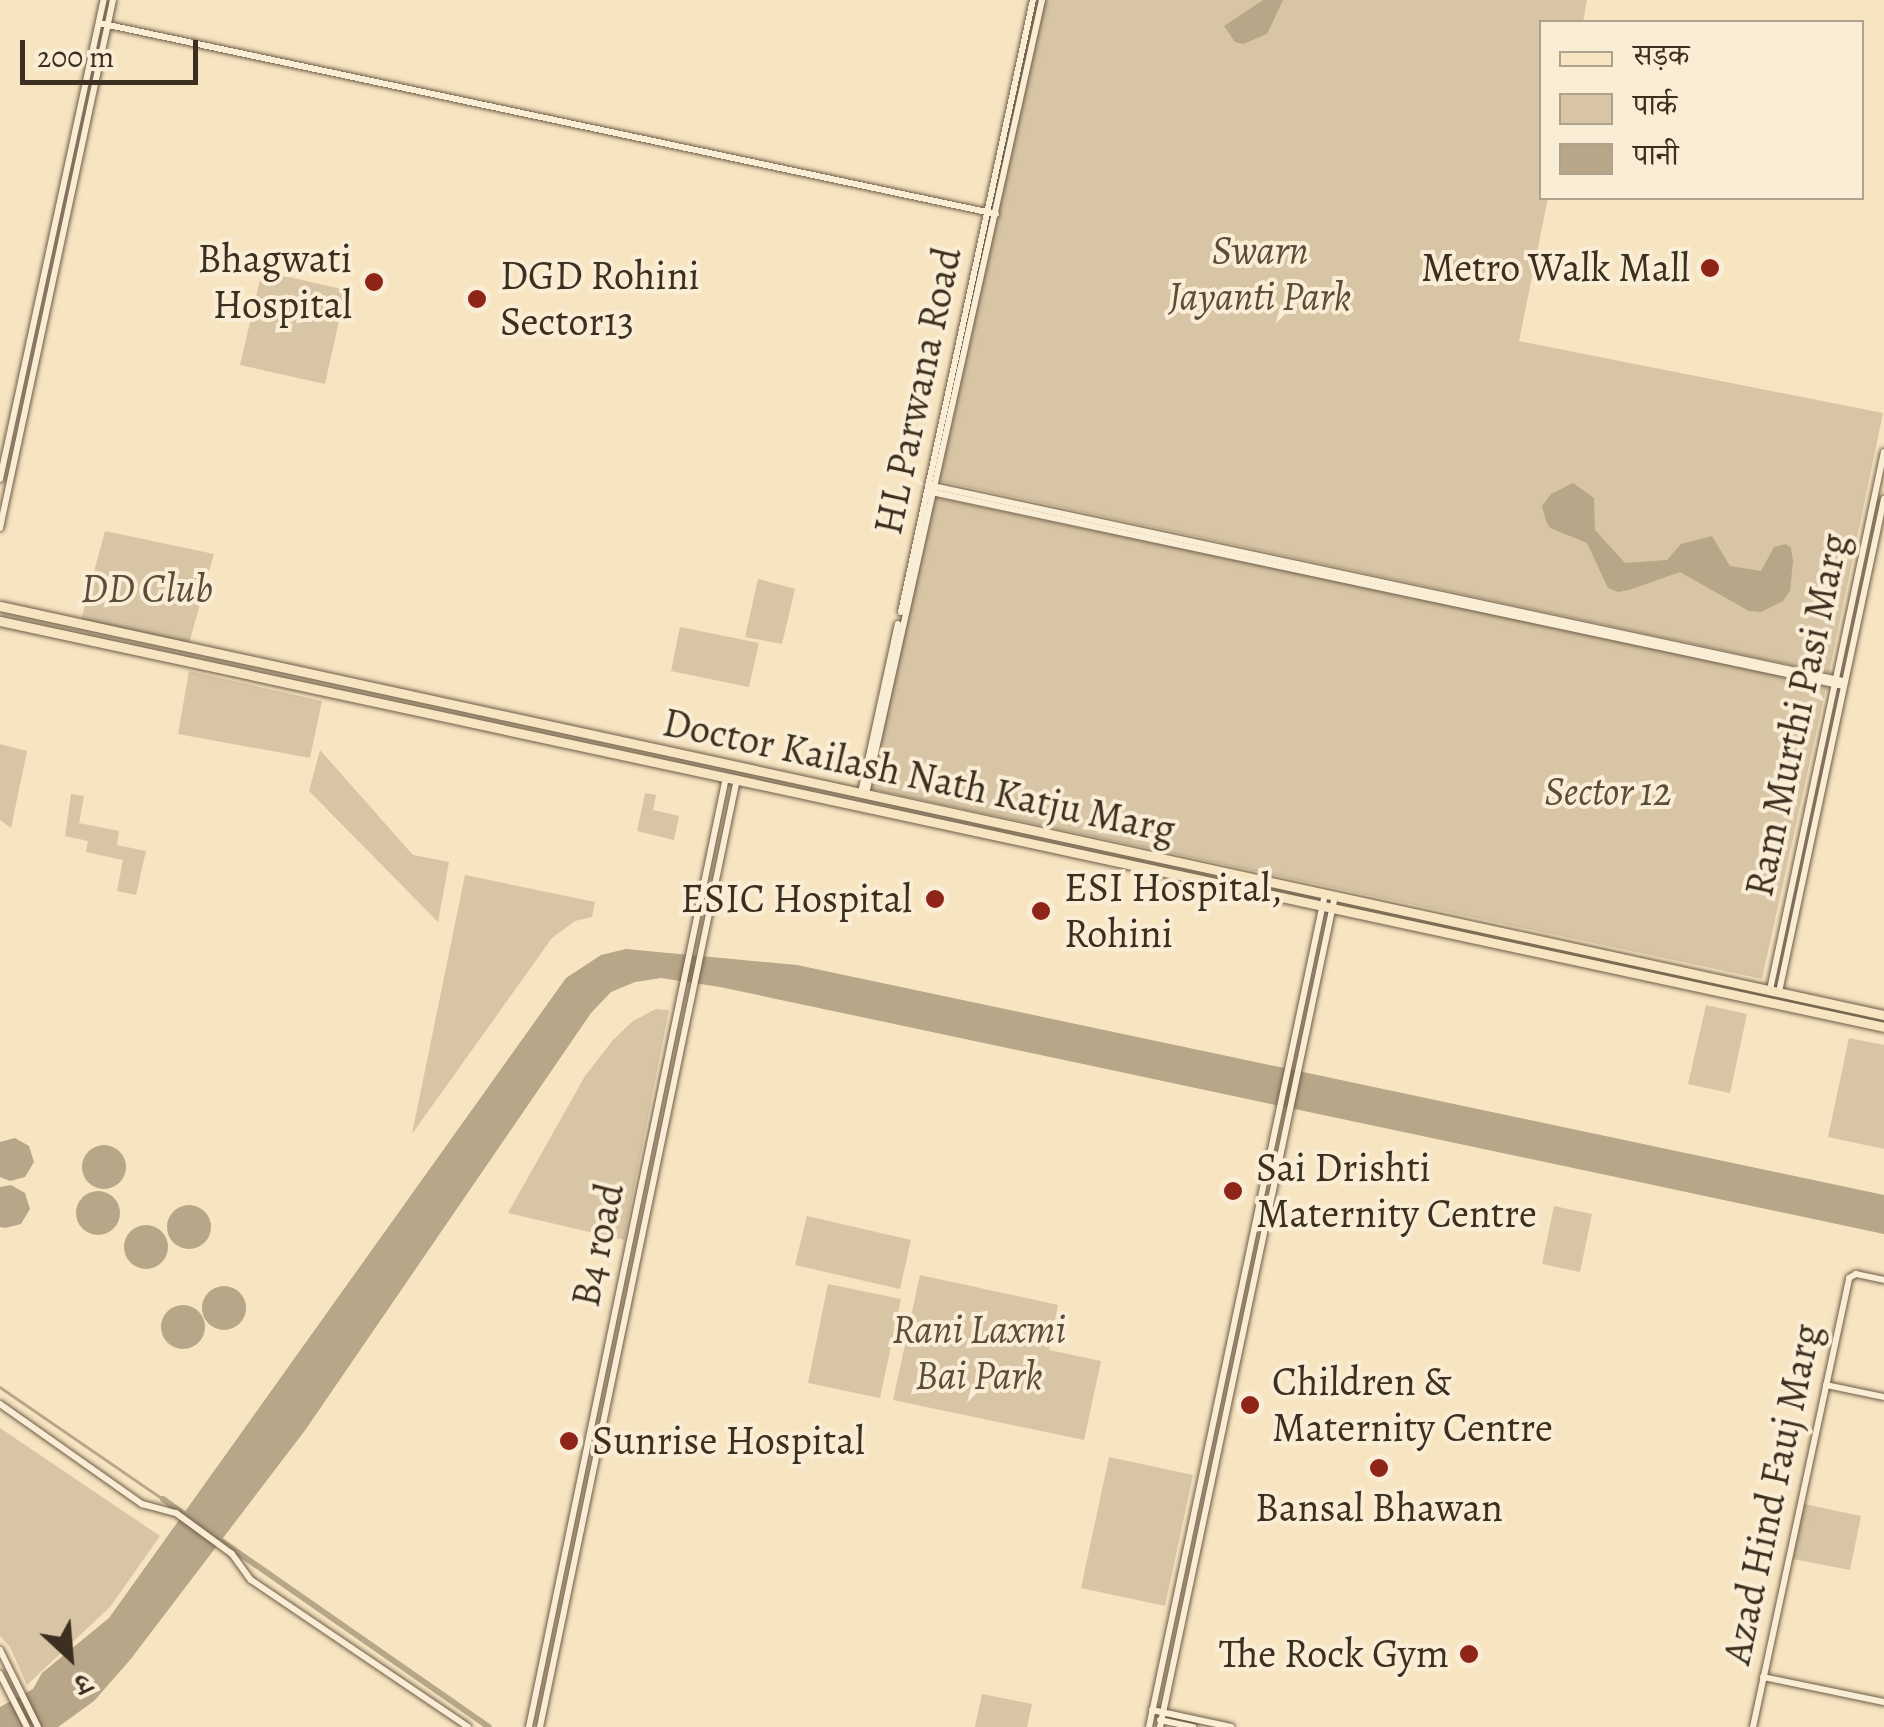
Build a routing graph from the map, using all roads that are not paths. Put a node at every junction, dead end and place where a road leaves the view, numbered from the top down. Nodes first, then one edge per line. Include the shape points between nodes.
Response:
1 (104, 0) edge
2 (113, 0) edge
3 (1033, 0) edge
4 (1042, 0) edge
5 (104, 24) junction
6 (992, 213) junction
7 (1884, 452) edge
8 (0, 479) edge
9 (931, 489) junction
10 (1884, 499) edge
11 (0, 528) edge
12 (0, 606) edge
13 (0, 620) edge
14 (1835, 682) junction
15 (1844, 684) junction
16 (732, 777) junction
17 (863, 794) junction
18 (930, 815) junction
19 (1329, 900) junction
20 (1674, 975) junction
21 (1774, 991) junction
22 (1301, 1009) junction
23 (1312, 1011) junction
24 (1884, 1015) edge
25 (1884, 1027) edge
26 (1884, 1280) edge
27 (1826, 1385) junction
28 (1884, 1397) edge
29 (0, 1404) edge
30 (0, 1650) edge
31 (0, 1674) edge
32 (1763, 1677) junction
33 (1884, 1702) edge
34 (1150, 1718) edge
35 (1162, 1720) edge
36 (27, 1727) edge
37 (38, 1727) edge
38 (468, 1727) edge
39 (530, 1727) edge
40 (540, 1727) edge
41 (1193, 1727) edge
42 (1231, 1727) edge
43 (1753, 1727) edge

1 - 5 street
2 - 5 street
3 - 6 street, HL Parwana Road
4 - 6 street
5 - 6 street
5 - 8 street
5 - 11 street
6 - 9 street, HL Parwana Road
7 - 14 street, Ram Murthi Pasi Marg
9 - 14 street
9 - 17 street, HL Parwana Road
10 - 15 street, Ram Murthi Pasi Marg
12 - 17 main road, Doctor Kailash Nath Katju Marg
13 - 16 main road, Doctor Kailash Nath Katju Marg
14 - 15 street
14 - 21 street, Ram Murthi Pasi Marg
15 - 21 street, Ram Murthi Pasi Marg
16 - 18 main road, Doctor Kailash Nath Katju Marg
16 - 39 street, B4 road via 694,929
16 - 40 street, B4 road via 706,932
17 - 18 main road, Doctor Kailash Nath Katju Marg
18 - 19 main road, Doctor Kailash Nath Katju Marg
19 - 20 main road, Doctor Kailash Nath Katju Marg
19 - 22 street
19 - 23 street
20 - 21 main road, Doctor Kailash Nath Katju Marg
20 - 25 main road, Doctor Kailash Nath Katju Marg
21 - 24 main road, Doctor Kailash Nath Katju Marg
22 - 23 street
22 - 34 street
23 - 35 street
26 - 27 street, Azad Hind Fauj Marg via 1852,1275
27 - 28 street
27 - 32 street, Azad Hind Fauj Marg
29 - 38 street via 142,1504 176,1513 245,1572
30 - 37 street
31 - 36 street
32 - 33 street
32 - 43 street, Azad Hind Fauj Marg
34 - 35 street
35 - 41 street
35 - 42 street

